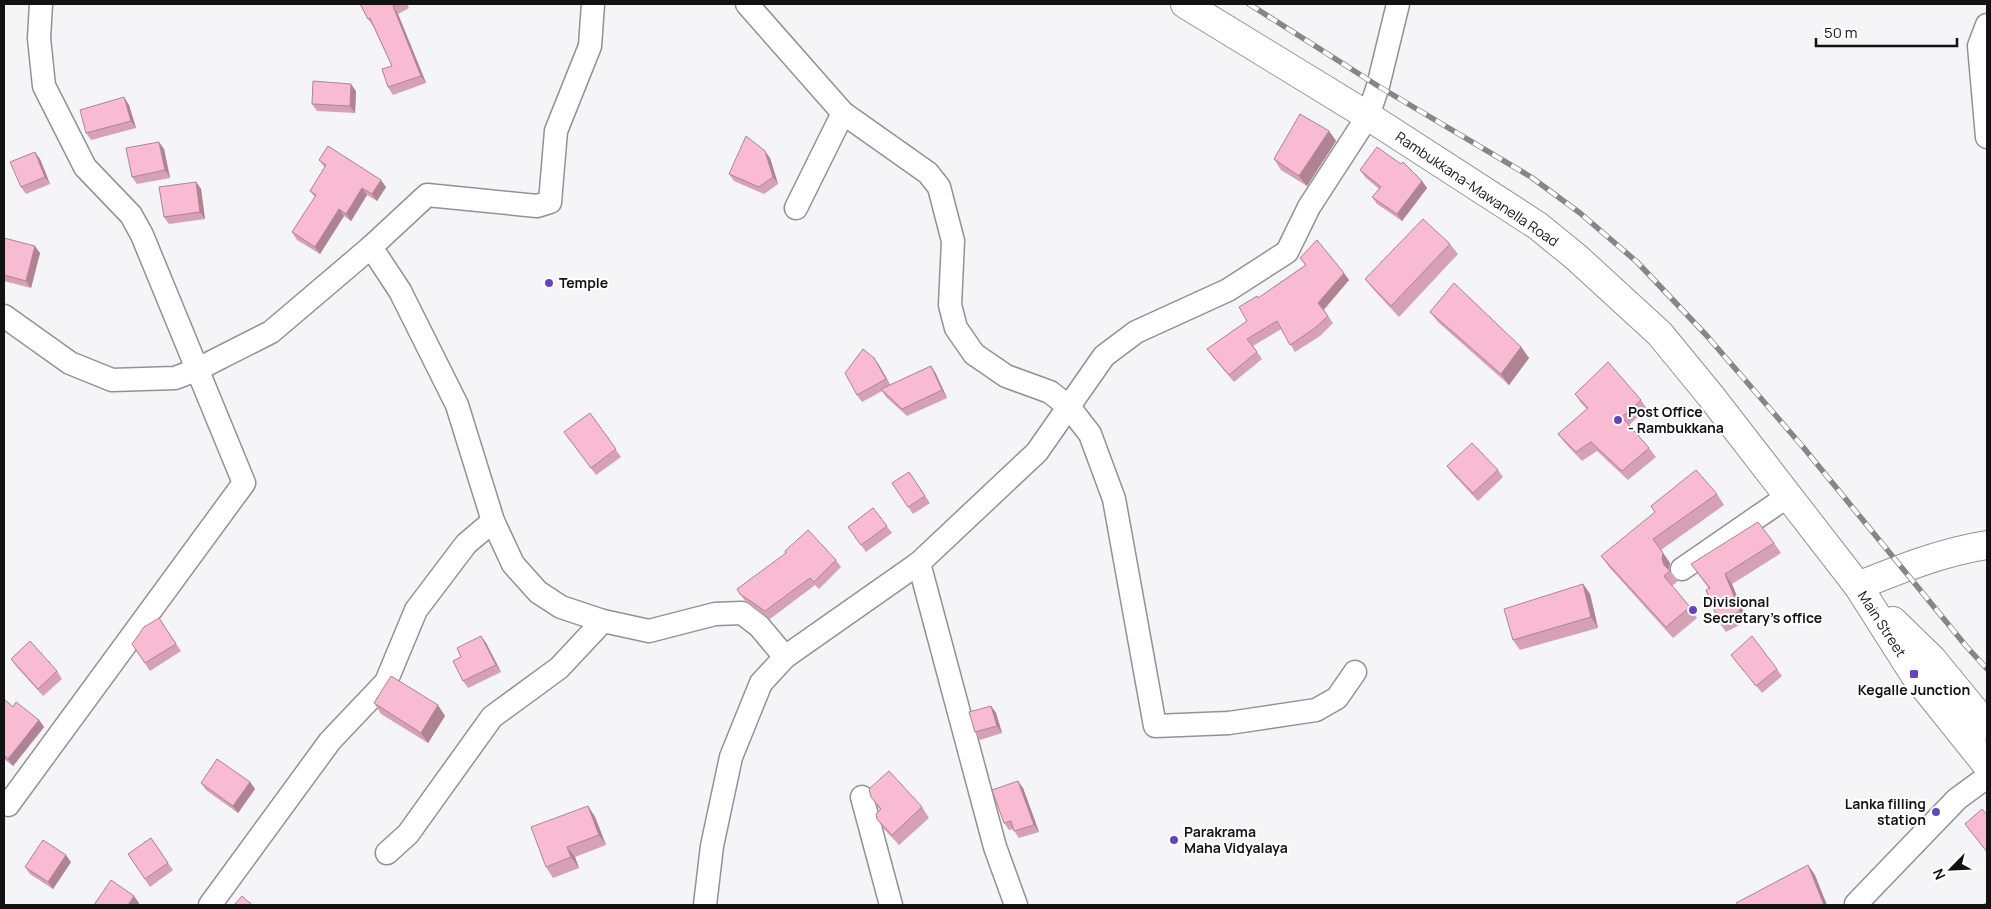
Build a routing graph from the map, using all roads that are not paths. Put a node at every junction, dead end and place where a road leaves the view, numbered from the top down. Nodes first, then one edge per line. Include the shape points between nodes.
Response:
1 (41, 4) edge
2 (593, 4) edge
3 (747, 4) edge
4 (1185, 4) edge
5 (1398, 4) edge
6 (1987, 25) edge
7 (843, 113) junction
8 (1368, 116) junction
9 (1987, 137) edge
10 (796, 208) dead end
11 (371, 247) junction
12 (4, 316) edge
13 (196, 370) junction
14 (1069, 407) junction
15 (1788, 496) junction
16 (493, 521) junction
17 (1987, 545) edge
18 (919, 563) junction
19 (1682, 569) dead end
20 (1858, 586) junction
21 (603, 621) junction
22 (785, 657) junction
23 (1355, 672) dead end
24 (1987, 726) edge
25 (1987, 765) edge
26 (1987, 777) edge
27 (862, 797) dead end
28 (8, 805) dead end
29 (388, 853) dead end
30 (1856, 904) edge
31 (210, 905) edge
32 (705, 905) edge
33 (891, 905) edge
34 (1016, 905) edge

1 - 13 street via 39,38 44,86 85,167 131,215 142,235
2 - 11 street via 590,46 556,131 550,202 537,206 427,195
3 - 7 street
4 - 8 main road, Rambukkana-Mawanella Road
5 - 8 street
6 - 9 street via 1979,46
7 - 10 street
7 - 14 street via 928,173 939,187 954,240 950,306 956,328 974,354 1006,376 1050,392
8 - 14 street via 1309,207 1287,252 1228,290 1136,332 1104,356
8 - 15 main road, Rambukkana-Mawanella Road via 1538,226 1618,294 1660,334
11 - 13 street via 271,332
11 - 16 street via 400,291 457,405
12 - 13 street via 70,363 112,380 175,378
13 - 28 street via 244,483
14 - 18 street via 1037,452
14 - 23 street via 1090,434 1114,499 1156,726 1228,723 1316,710 1337,698
15 - 19 street
15 - 20 main road, Rambukkana-Mawanella Road
16 - 21 street via 513,564 538,592 561,607
16 - 31 street via 466,544 416,610 386,682 330,741
17 - 20 main road via 1942,555
18 - 22 street
18 - 34 street via 995,847
20 - 24 main road, Main Street via 1932,659
20 - 25 main road, Main Street via 1914,674
21 - 22 street via 649,631 715,614 742,613
21 - 29 street via 560,668 492,717 408,834
22 - 32 street via 761,683 731,757 712,846
26 - 30 street via 1958,799
27 - 33 street

